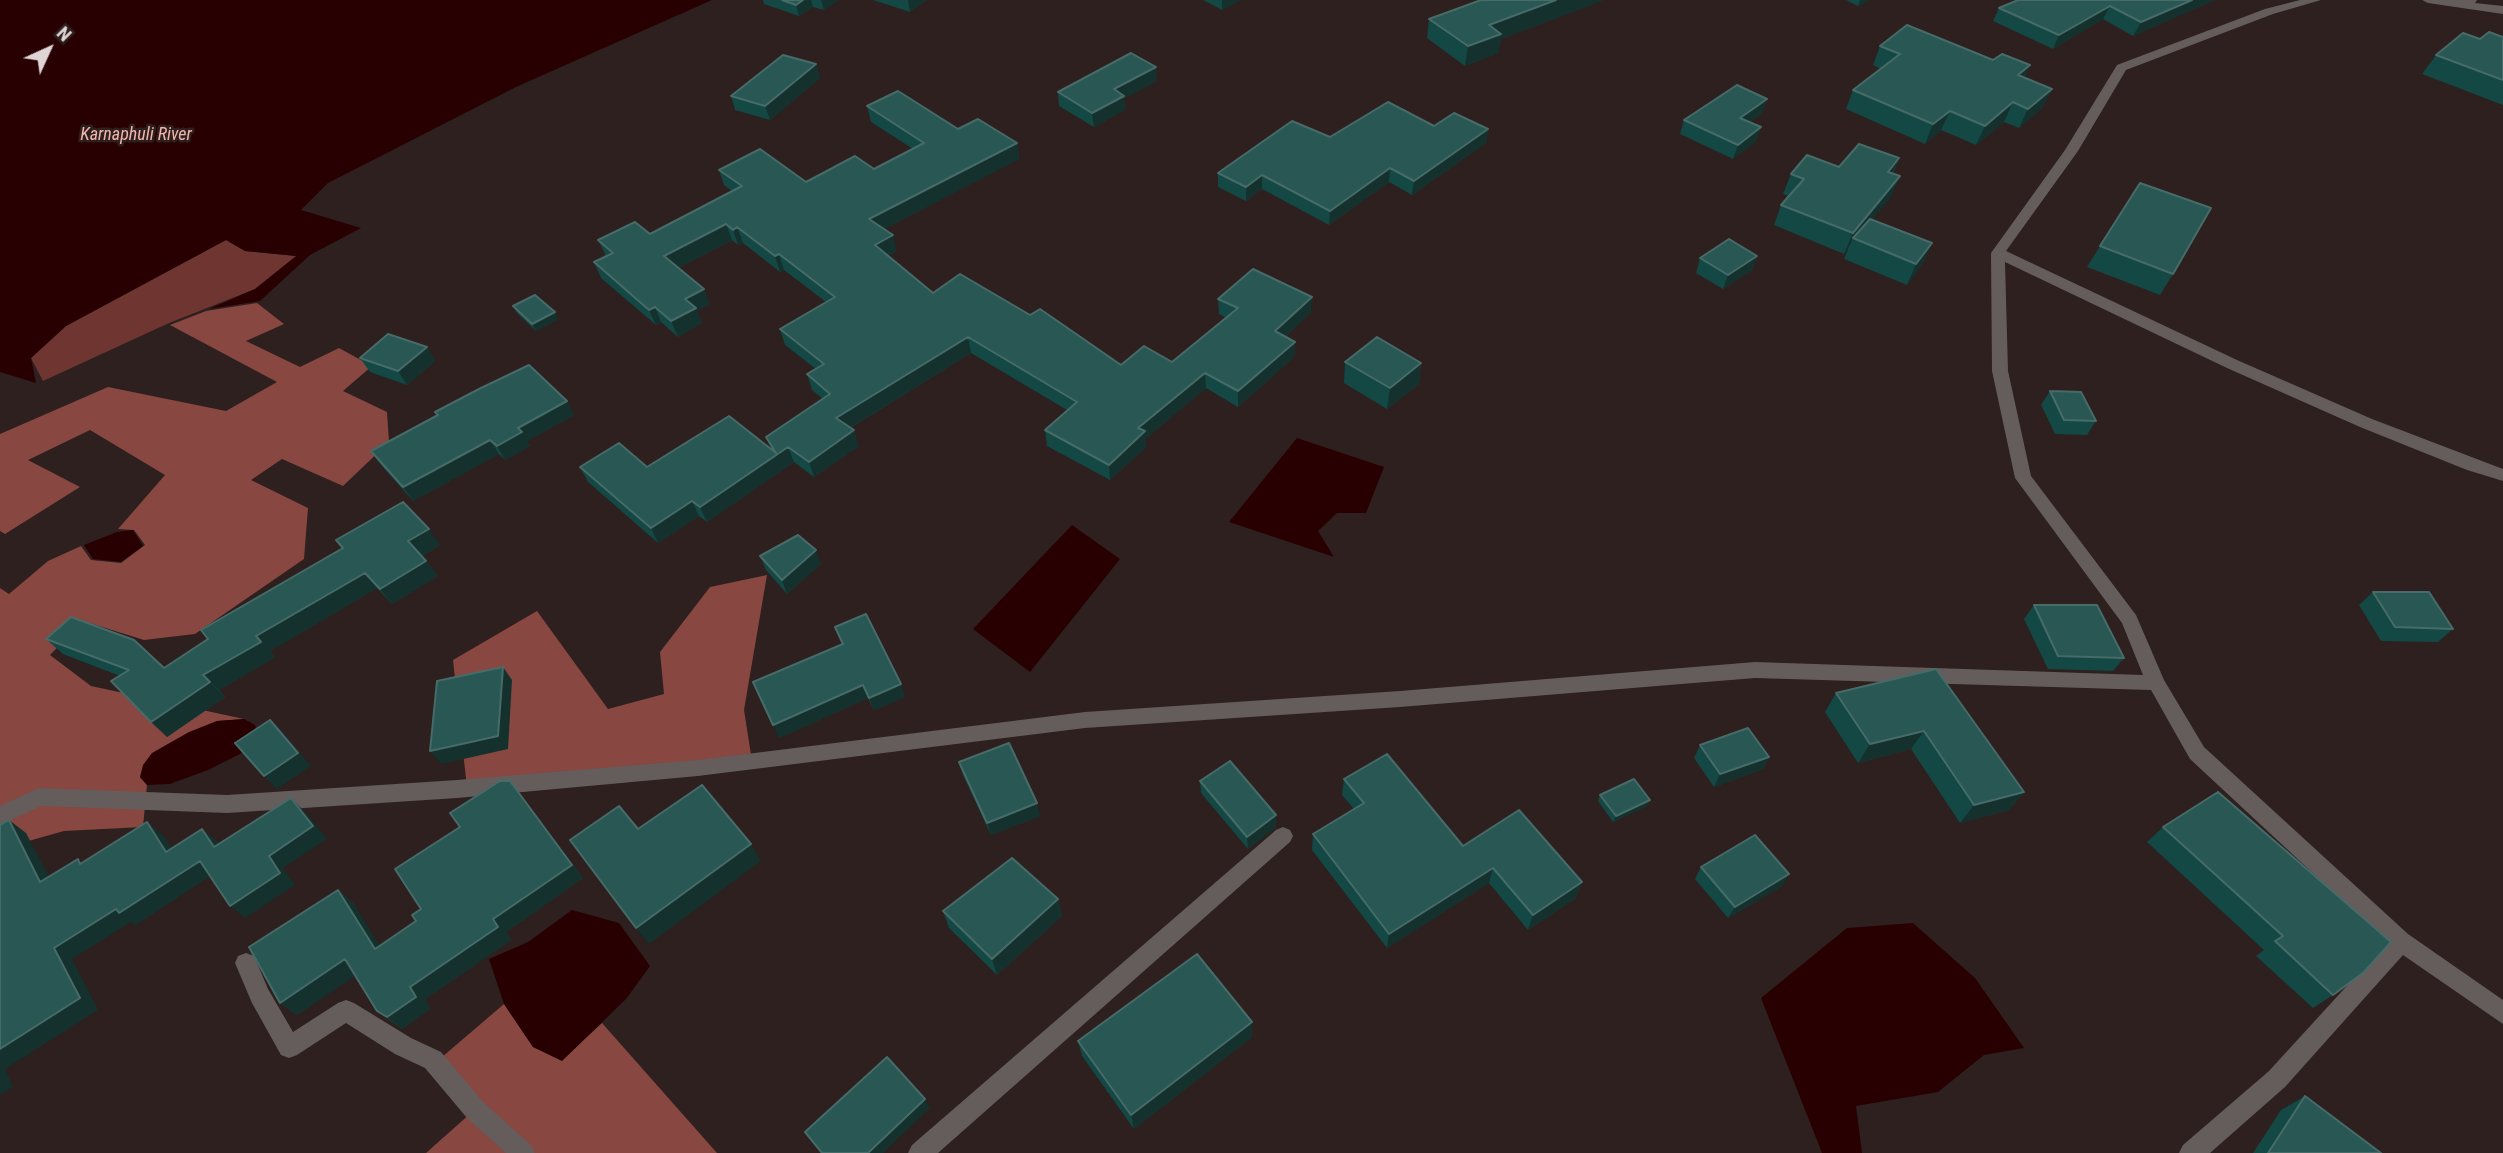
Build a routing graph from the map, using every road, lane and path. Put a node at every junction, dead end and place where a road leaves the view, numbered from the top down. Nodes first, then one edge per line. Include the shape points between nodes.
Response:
1 (2315, 0) edge
2 (2428, 0) edge
3 (2469, 3) edge
4 (2503, 10) edge
5 (1998, 253) junction
6 (2503, 475) edge
7 (2156, 684) junction
8 (0, 816) edge
9 (1283, 836) dead end
10 (2401, 942) junction
11 (246, 963) edge
12 (2503, 1013) edge
13 (523, 1153) edge
14 (920, 1153) edge
15 (2191, 1153) edge

1 - 5 street via 2269,11 2121,68 2071,151
2 - 3 street
3 - 4 street
5 - 6 street via 2354,418
5 - 7 street via 2000,371 2023,478 2130,620
7 - 8 street via 1755,670 1086,720 698,768 457,789 227,804 39,797
7 - 10 street via 2197,753
9 - 14 street
10 - 12 street
10 - 15 street via 2277,1079
11 - 13 street via 289,1047 346,1012 433,1060 475,1110

